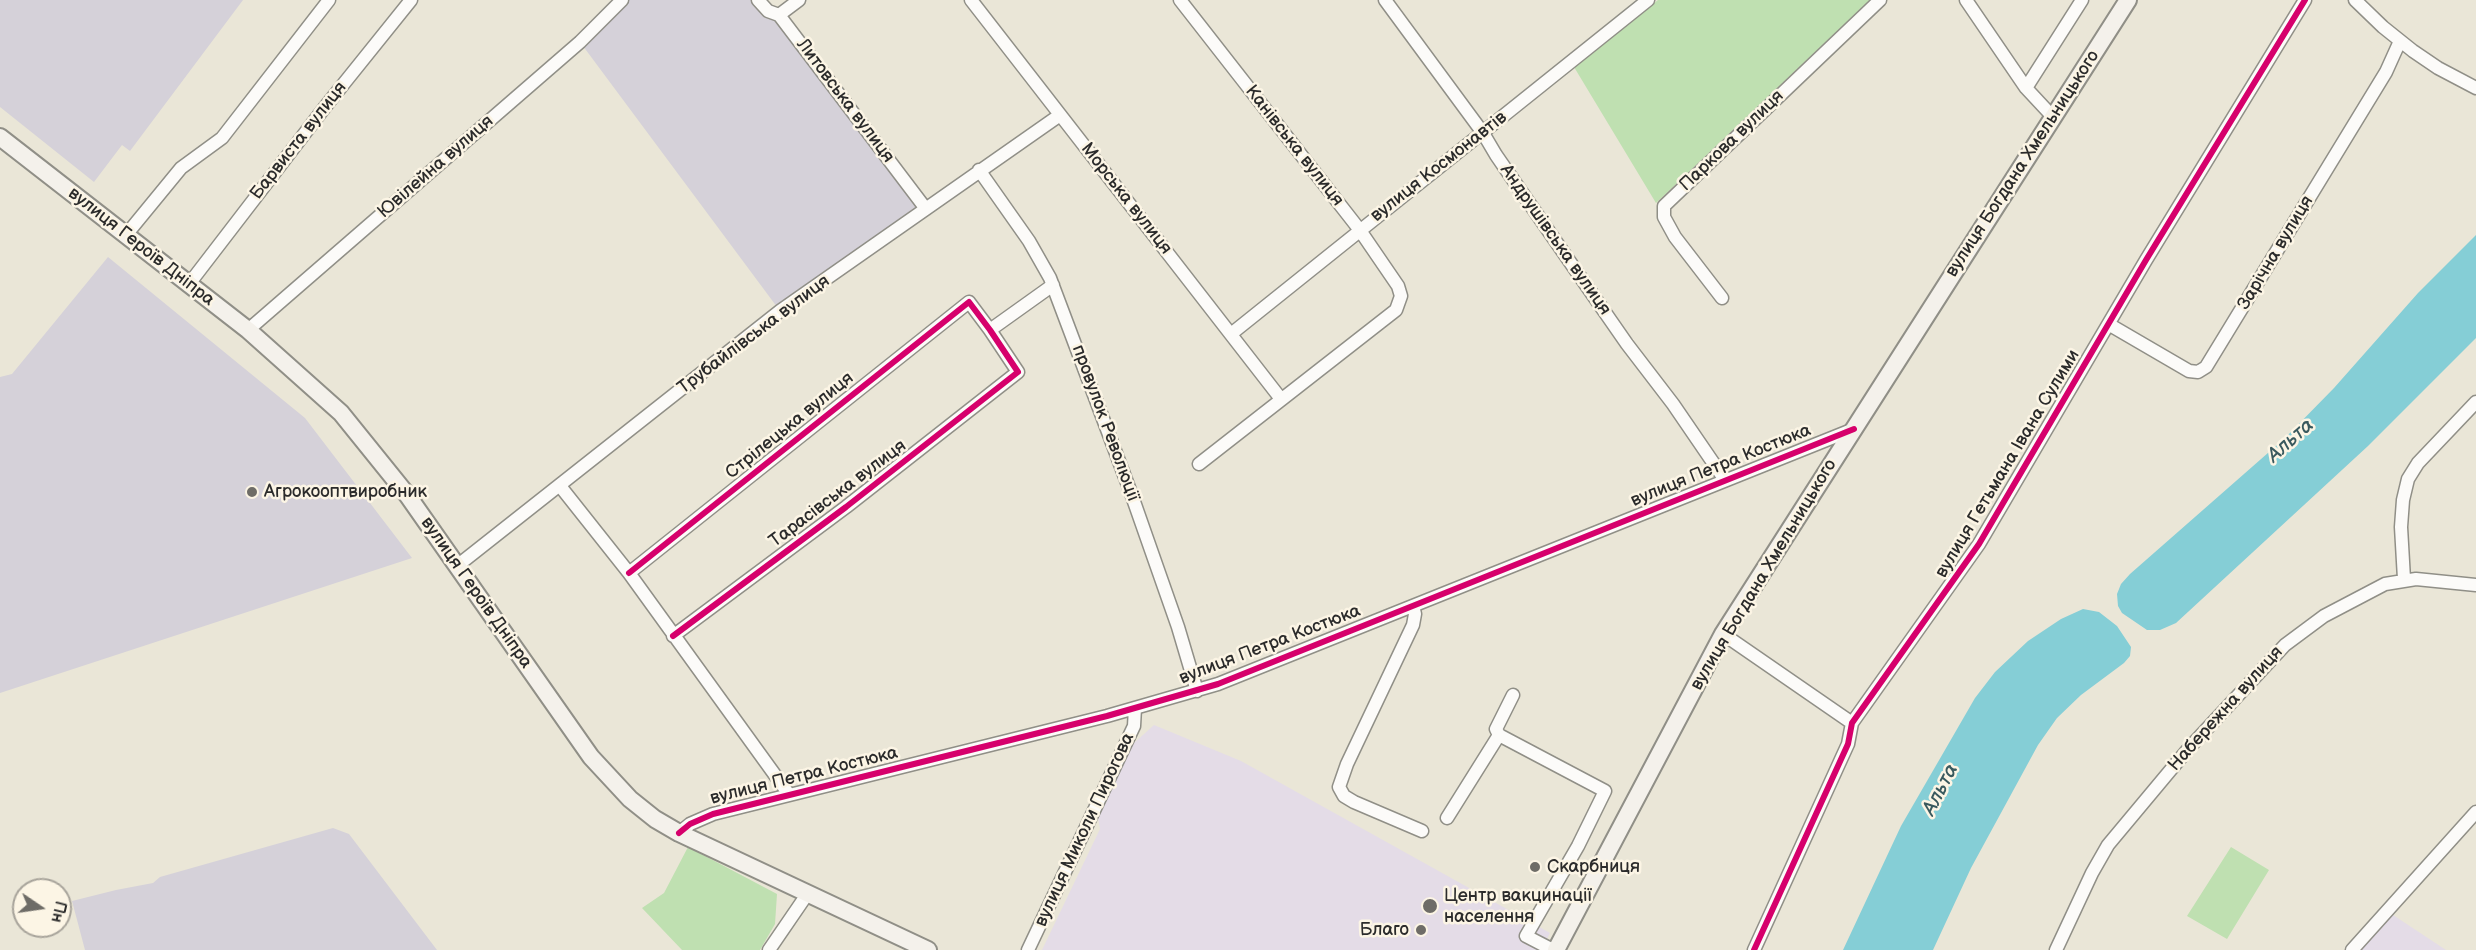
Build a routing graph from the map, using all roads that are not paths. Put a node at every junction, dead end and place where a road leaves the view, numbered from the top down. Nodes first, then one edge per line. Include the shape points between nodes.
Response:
1 (329, 0) edge
2 (411, 0) edge
3 (622, 0) edge
4 (758, 0) edge
5 (799, 0) edge
6 (971, 0) edge
7 (1180, 0) edge
8 (1385, 0) edge
9 (1648, 0) edge
10 (1880, 0) edge
11 (1966, 0) edge
12 (2082, 0) edge
13 (2128, 0) edge
14 (2305, 0) edge
15 (2355, 0) edge
16 (779, 15) junction
17 (2400, 41) junction
18 (2026, 88) junction
19 (2476, 88) edge
20 (1060, 115) junction
21 (2053, 117) junction
22 (1483, 133) junction
23 (0, 137) edge
24 (980, 170) junction
25 (926, 209) junction
26 (1359, 229) junction
27 (126, 235) junction
28 (189, 284) junction
29 (1053, 285) junction
30 (1722, 298) dead end
31 (2110, 325) junction
32 (248, 330) junction
33 (990, 330) junction
34 (1231, 334) junction
35 (1281, 399) junction
36 (2476, 402) edge
37 (1854, 429) junction
38 (1199, 464) dead end
39 (1725, 480) junction
40 (560, 486) junction
41 (457, 567) junction
42 (629, 573) junction
43 (2404, 579) junction
44 (2476, 585) edge
45 (1413, 606) junction
46 (1723, 634) junction
47 (674, 636) junction
48 (1197, 691) junction
49 (1512, 695) dead end
50 (1136, 708) junction
51 (1852, 723) junction
52 (1498, 735) junction
53 (788, 793) junction
54 (2476, 812) edge
55 (1447, 819) dead end
56 (1422, 831) dead end
57 (679, 833) junction
58 (808, 893) junction
59 (769, 950) edge
60 (928, 950) edge
61 (1028, 950) edge
62 (1554, 950) edge
63 (1754, 950) edge
64 (2056, 950) edge
65 (2352, 950) edge

1 - 27 street via 222,138 181,168
2 - 28 street, Барвиста вулиця
3 - 32 street, Ювілейна вулиця via 587,35
4 - 16 street, Литовська вулиця
5 - 16 street
6 - 20 street, Морська вулиця
7 - 26 street, Канівська вулиця
8 - 22 street, Андрушівська вулиця
9 - 22 street, вулиця Космонавтів
10 - 30 street, Паркова вулиця via 1664,206 1664,217 1675,237
11 - 18 street
12 - 18 street
13 - 21 main road, вулиця Богдана Хмельницького
14 - 31 street, вулиця Гетьмана Івана Сулими
15 - 17 street
16 - 25 street, Литовська вулиця
17 - 19 street
17 - 31 street, Зарічна вулиця via 2386,72 2206,368 2189,371
18 - 21 street
20 - 24 street, Трубайлівська вулиця
20 - 34 street, Морська вулиця
21 - 37 main road, вулиця Богдана Хмельницького
22 - 26 street, вулиця Космонавтів
22 - 39 street, Андрушівська вулиця
23 - 27 main road, вулиця Героїв Дніпра
24 - 25 street, Трубайлівська вулиця
24 - 29 street, провулок Революції via 1029,241
25 - 40 street, Трубайлівська вулиця via 780,311
26 - 34 street, вулиця Космонавтів
26 - 35 street, Канівська вулиця via 1398,286 1401,296 1396,310
27 - 28 main road, вулиця Героїв Дніпра
28 - 32 main road, вулиця Героїв Дніпра
29 - 33 street
29 - 48 street, провулок Революції via 1139,516
31 - 51 street, вулиця Гетьмана Івана Сулими via 1979,544
32 - 41 main road, вулиця Героїв Дніпра via 341,413 408,496
33 - 42 street, Стрілецька вулиця via 969,302
33 - 47 street, Тарасівська вулиця via 1018,372
34 - 35 street, Морська вулиця
35 - 38 street
36 - 43 street via 2418,463 2408,479 2401,527
37 - 39 street, вулиця Петра Костюка
37 - 46 main road, вулиця Богдана Хмельницького
39 - 45 street, вулиця Петра Костюка
40 - 41 street, Трубайлівська вулиця
40 - 42 street
41 - 57 main road, вулиця Героїв Дніпра via 591,756 647,813
42 - 47 street
43 - 44 street, Набережна вулиця
43 - 64 street, Набережна вулиця via 2376,588 2324,616 2284,645 2242,688 2108,845
45 - 48 street, вулиця Петра Костюка
45 - 56 street via 1413,625 1339,787 1354,802
46 - 51 street
46 - 62 main road, вулиця Богдана Хмельницького
47 - 53 street
48 - 50 street, вулиця Петра Костюка
49 - 52 street via 1497,725
50 - 53 street, вулиця Петра Костюка
50 - 61 street, вулиця Миколи Пирогова via 1134,726
51 - 63 street, вулиця Гетьмана Івана Сулими via 1848,744
52 - 55 street
52 - 62 street, вулиця Богдана Хмельницького via 1605,791 1526,936
53 - 57 street, вулиця Петра Костюка via 706,816
54 - 65 street
57 - 58 main road, вулиця Героїв Дніпра
58 - 59 street
58 - 60 main road, вулиця Героїв Дніпра

